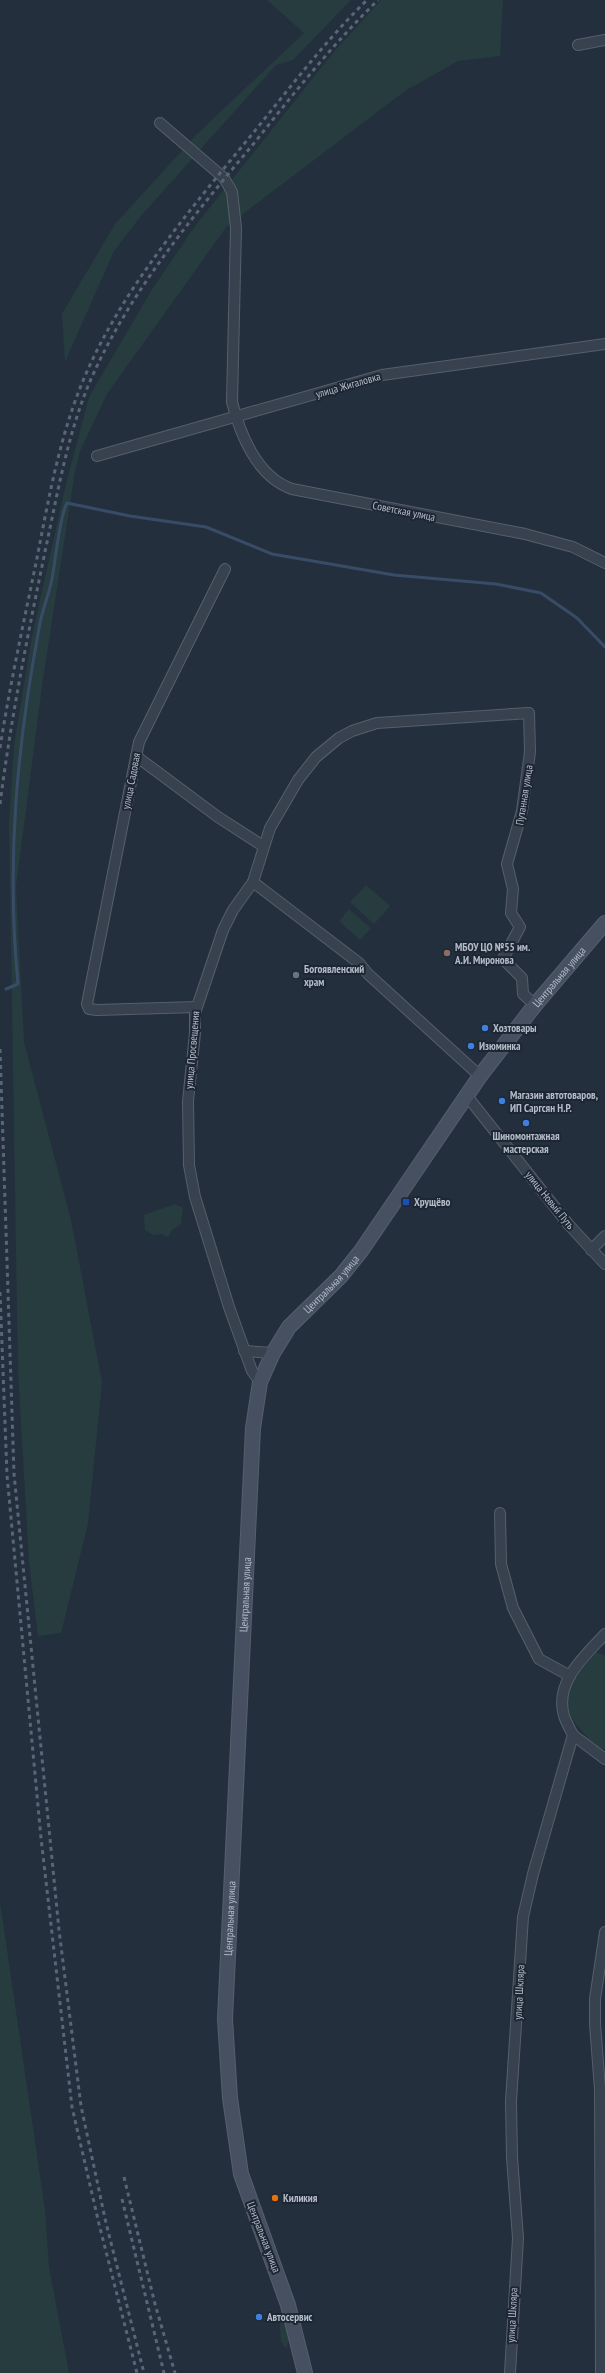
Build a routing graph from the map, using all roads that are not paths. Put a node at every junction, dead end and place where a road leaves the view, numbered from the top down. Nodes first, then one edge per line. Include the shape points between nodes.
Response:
1 (605, 40) edge
2 (578, 45) dead end
3 (160, 123) dead end
4 (605, 344) edge
5 (236, 417) junction
6 (97, 456) dead end
7 (605, 563) edge
8 (225, 569) dead end
9 (377, 723) joint
10 (136, 756) junction
11 (263, 846) junction
12 (253, 882) junction
13 (605, 924) edge
14 (535, 1005) junction
15 (196, 1007) junction
16 (480, 1076) junction
17 (467, 1096) junction
18 (605, 1236) edge
19 (591, 1250) junction
20 (605, 1264) edge
21 (244, 1351) junction
22 (273, 1353) junction
23 (260, 1382) junction
24 (500, 1513) dead end
25 (605, 1634) edge
26 (570, 1676) junction
27 (573, 1735) junction
28 (605, 1759) edge
29 (605, 1932) edge
30 (305, 2373) edge
31 (510, 2373) edge
32 (601, 2373) edge

1 - 2 street
3 - 5 street, Советская улица via 224,178 232,192 236,228 231,384
4 - 5 street, улица Жигаловка via 382,375
5 - 6 street, улица Жигаловка
5 - 7 street, Советская улица via 259,463 286,487 525,534 572,547
8 - 10 street, улица Садовая via 141,735
9 - 11 street, улица Просвещения via 346,734 316,757 298,780 270,828
9 - 14 street, Путанная улица via 529,713 530,752 522,811 507,864 513,889 511,913 520,927 503,959 522,978 522,994
10 - 11 street via 218,817
10 - 15 street, улица Садовая via 87,1002 89,1009
11 - 12 street, улица Просвещения
12 - 15 street, улица Просвещения via 223,930
12 - 16 street via 360,963 368,974
13 - 14 main road, Центральная улица
14 - 16 main road, Центральная улица
15 - 21 street, улица Просвещения via 188,1100 189,1169
16 - 17 main road, Центральная улица
17 - 19 street, улица Новый Путь
17 - 22 main road, Центральная улица via 361,1251 341,1276 289,1327
18 - 19 street
19 - 20 street, улица Новый Путь
21 - 22 street
21 - 23 street, улица Просвещения via 252,1371
22 - 23 main road, Центральная улица
23 - 30 main road, Центральная улица via 253,1428 225,2019 230,2098 241,2174 288,2304
24 - 26 street via 502,1564 513,1608 539,1659
25 - 26 street
26 - 27 street via 564,1688 563,1708
27 - 28 street
27 - 31 street, улица Шкляра via 523,1918 511,2101 518,2238
29 - 32 street via 595,2018 600,2089

